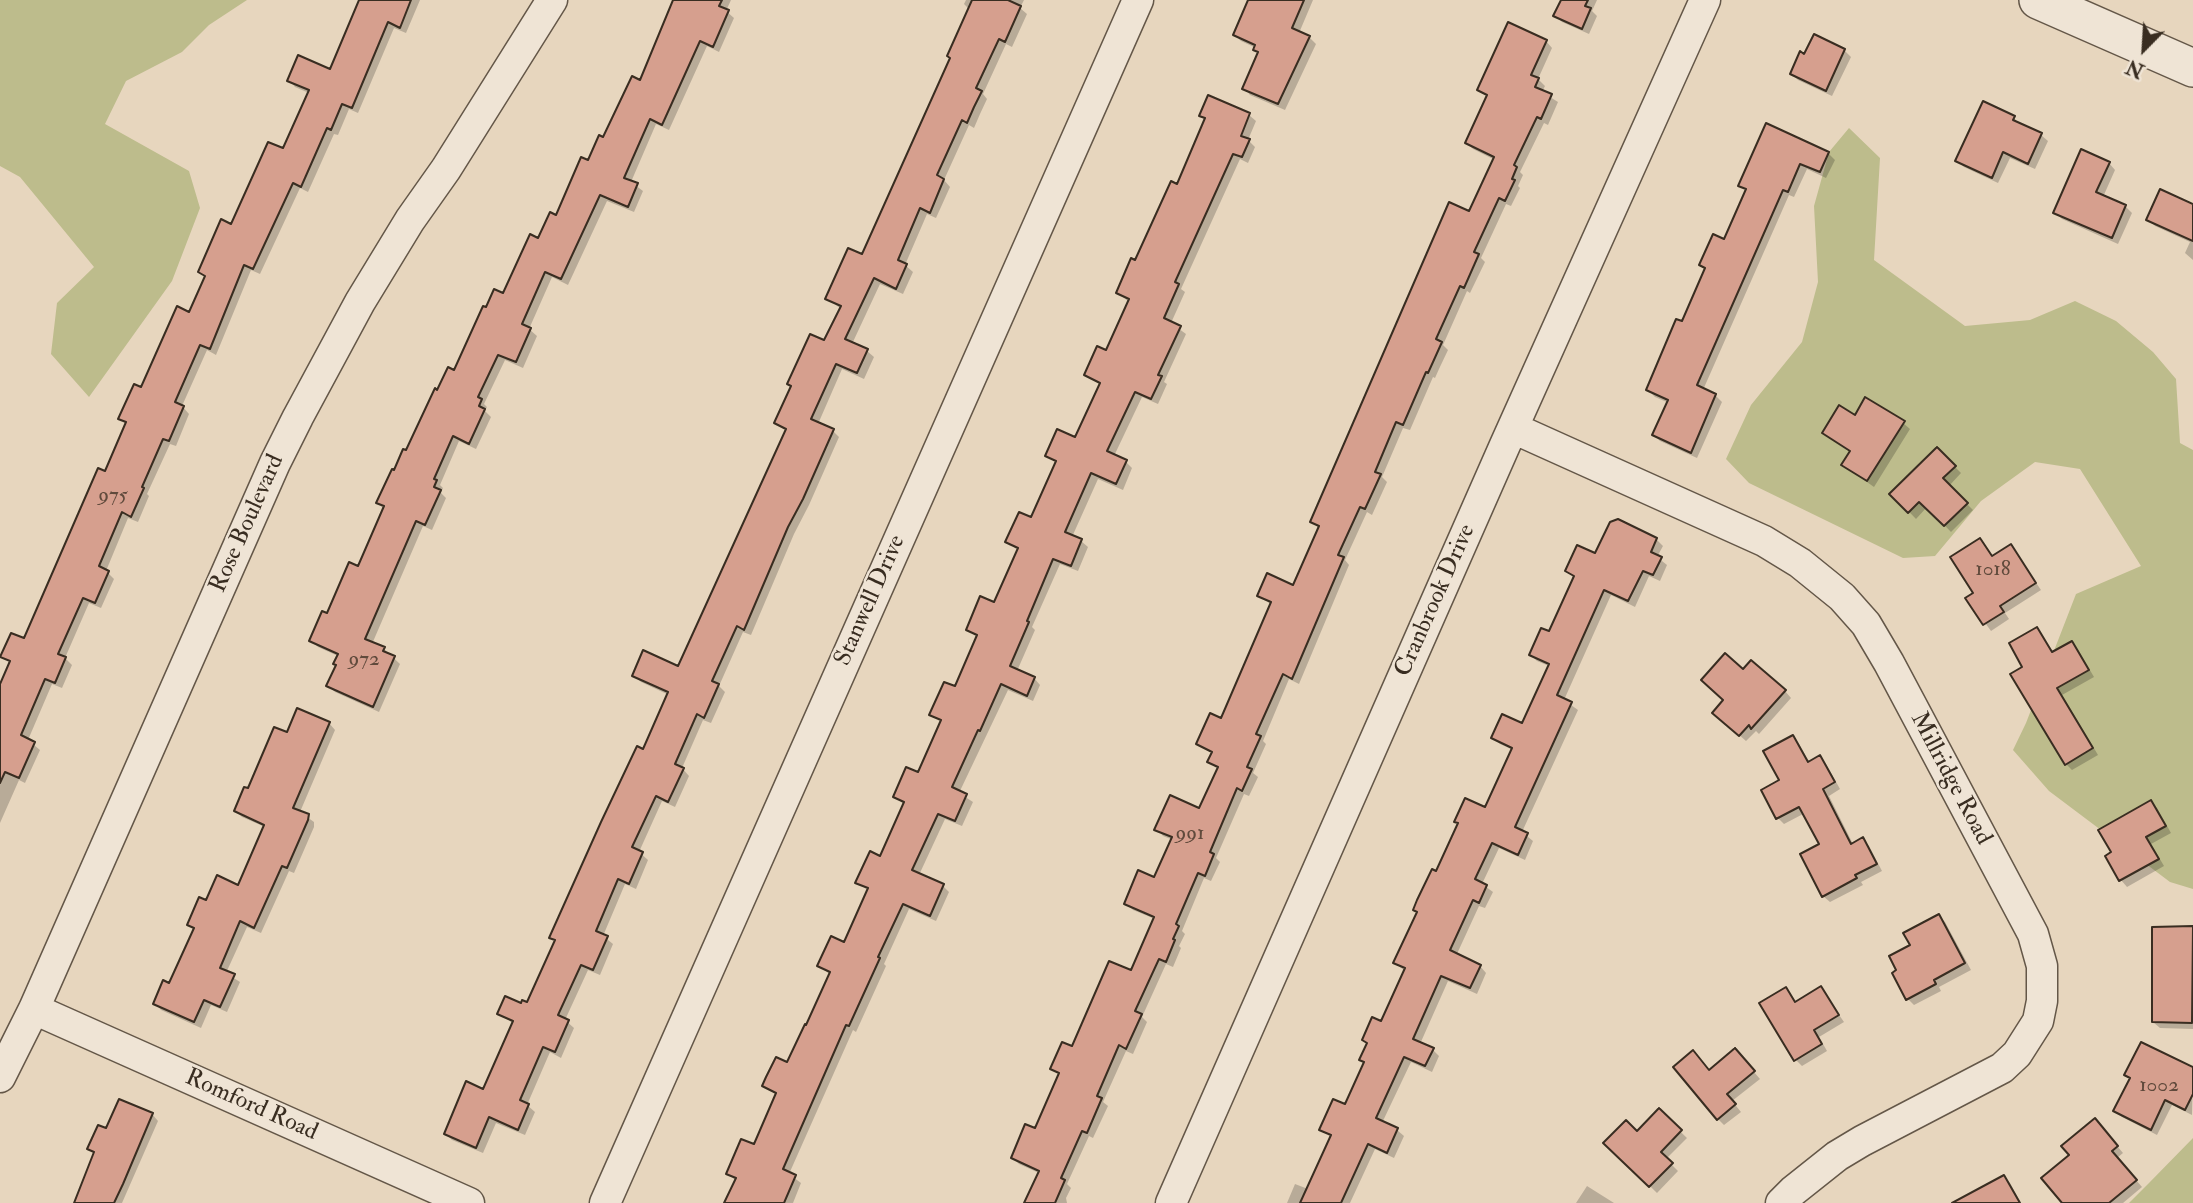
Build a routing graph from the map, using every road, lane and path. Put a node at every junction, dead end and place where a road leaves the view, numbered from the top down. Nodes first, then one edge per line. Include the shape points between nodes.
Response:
1 (552, 0) edge
2 (1138, 0) edge
3 (1705, 0) edge
4 (2039, 0) edge
5 (2193, 68) edge
6 (1513, 428) junction
7 (34, 1009) junction
8 (0, 1077) edge
9 (469, 1203) edge
10 (605, 1203) edge
11 (1171, 1203) edge
12 (1781, 1203) edge

1 - 7 street, Rose Boulevard via 360,302 298,417
2 - 10 street, Stanwell Drive
3 - 6 street, Cranbrook Drive
4 - 5 street
6 - 11 street, Cranbrook Drive
6 - 12 street, Millridge Road via 1764,541 1842,597 1866,624 1889,663 2033,934 2042,966 2042,1001 2038,1020 2017,1054 2002,1068 1848,1149
7 - 8 street, Rose Boulevard
7 - 9 street, Romford Road

